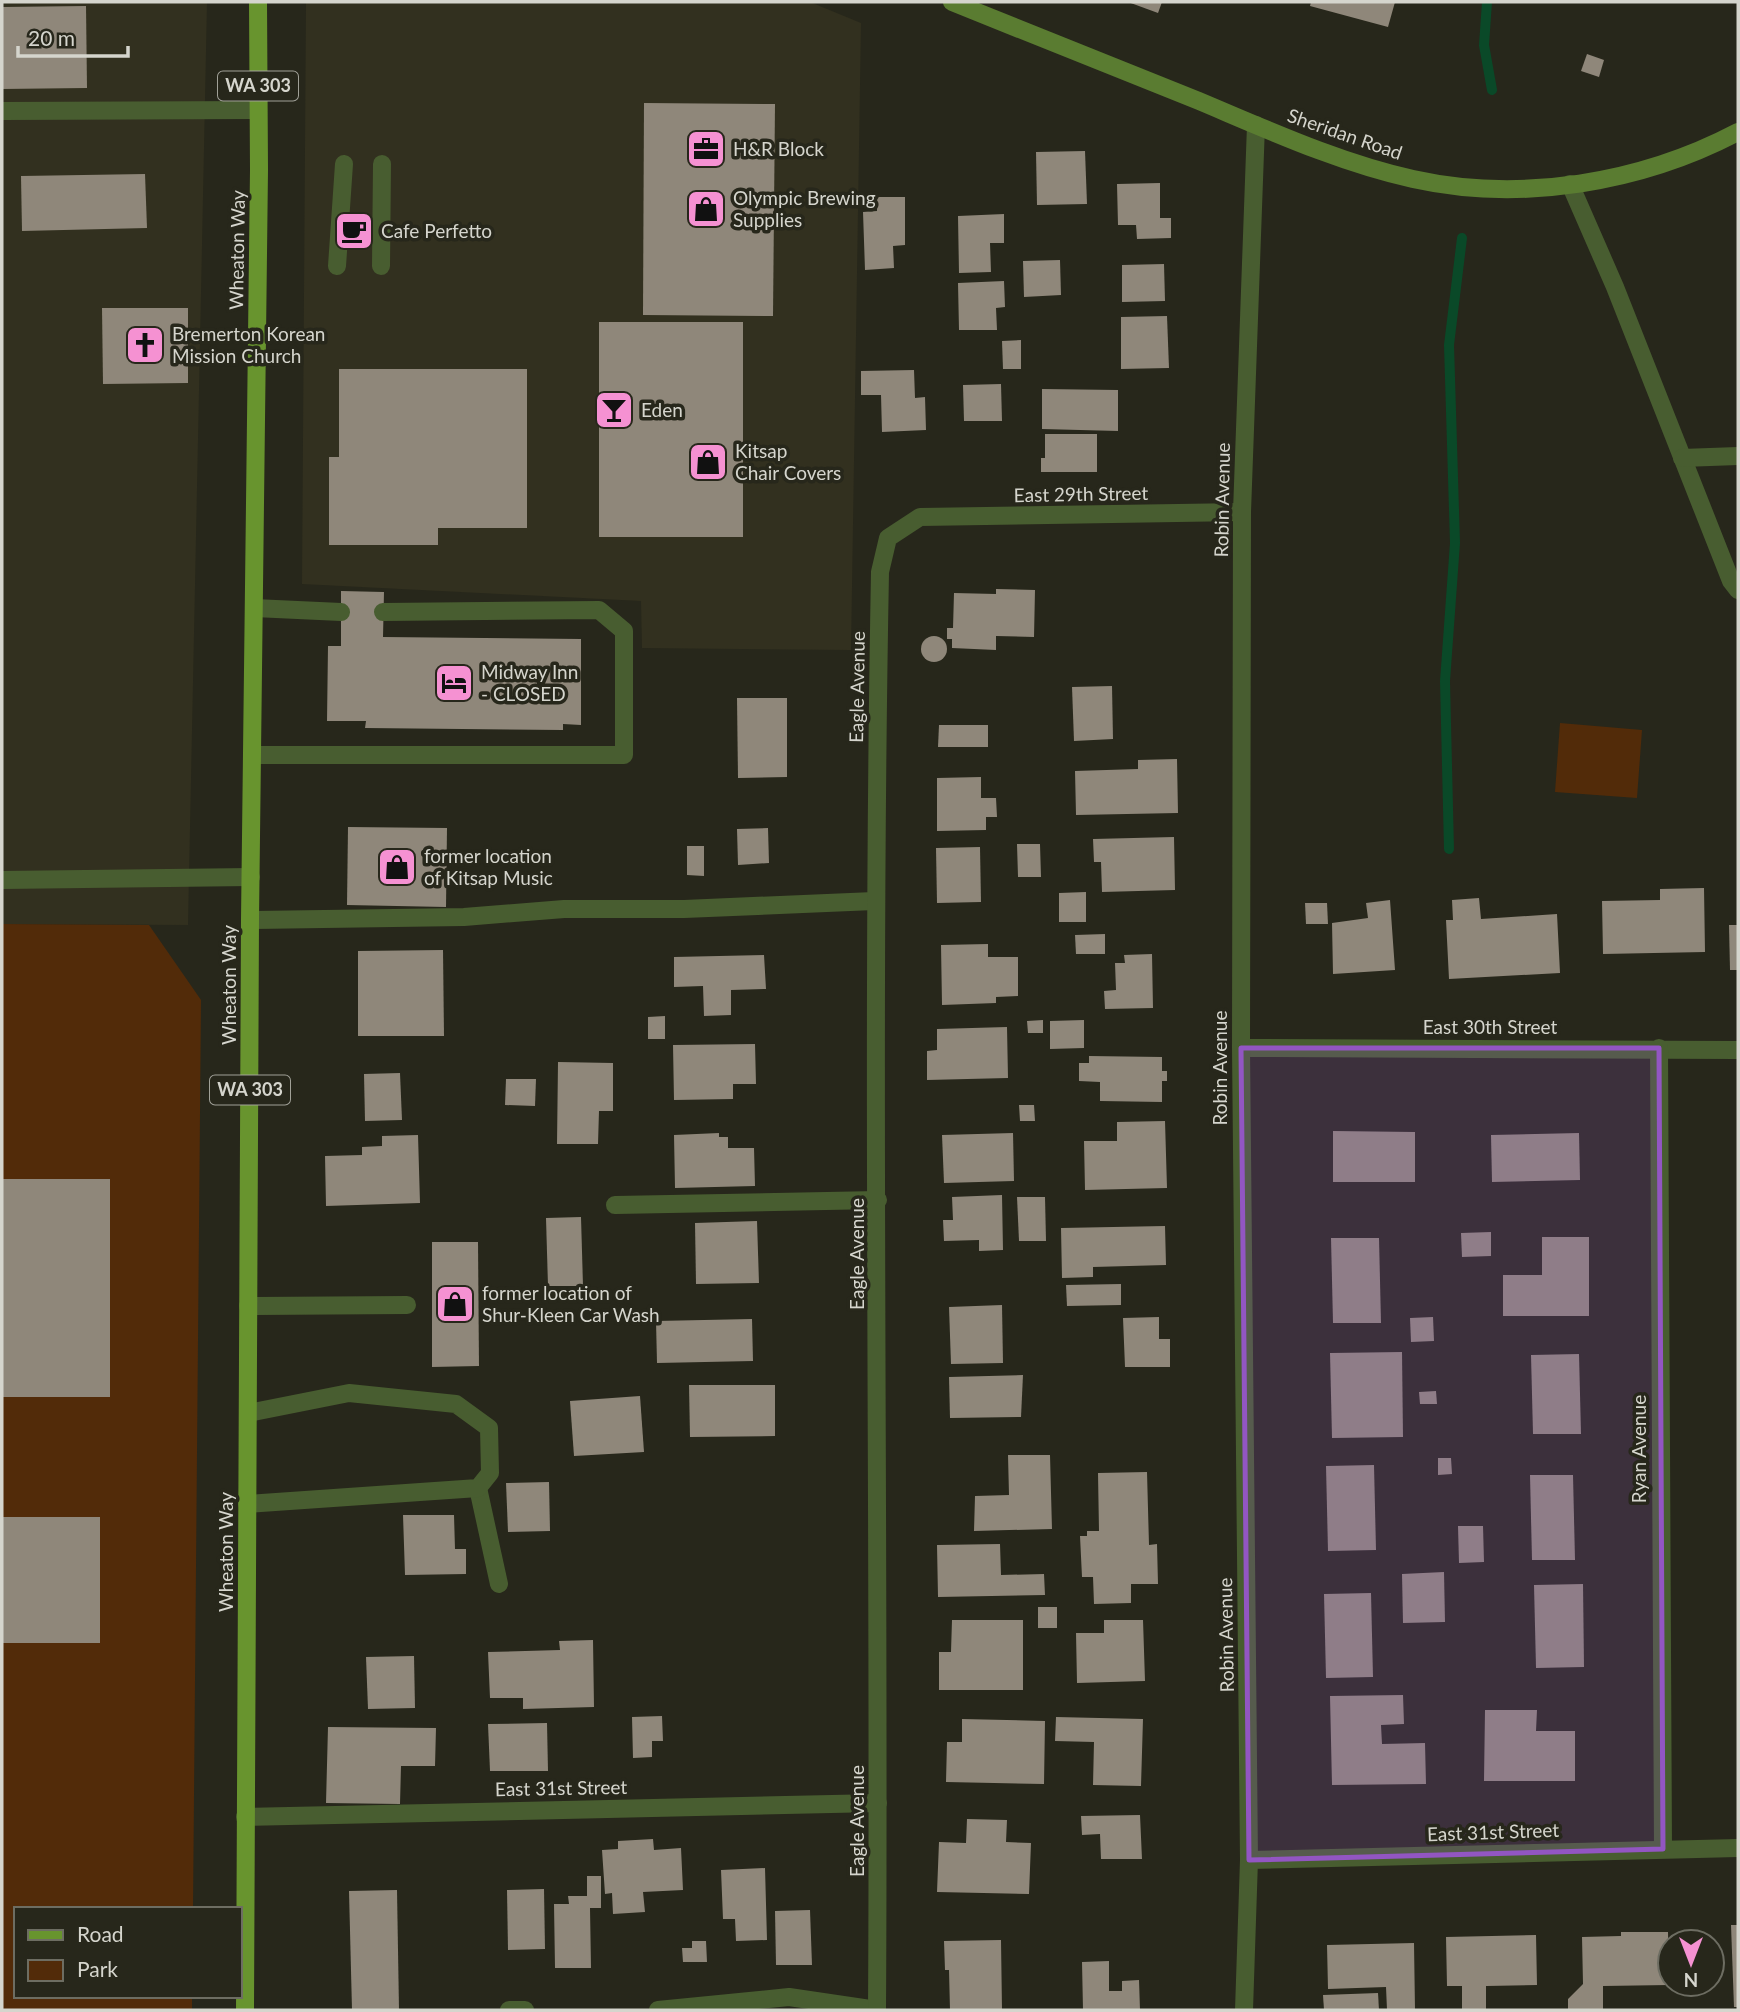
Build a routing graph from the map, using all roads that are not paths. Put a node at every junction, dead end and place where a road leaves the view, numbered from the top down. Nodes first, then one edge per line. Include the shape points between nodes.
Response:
1 (258, 2) edge
2 (952, 2) edge
3 (258, 110) junction
4 (2, 111) edge
5 (1256, 125) junction
6 (1738, 132) edge
7 (344, 164) dead end
8 (382, 164) dead end
9 (1570, 184) junction
10 (337, 266) dead end
11 (381, 266) dead end
12 (1738, 456) edge
13 (1682, 457) junction
14 (1242, 512) junction
15 (920, 517) joint
16 (1738, 590) edge
17 (254, 608) junction
18 (341, 612) dead end
19 (383, 612) dead end
20 (253, 755) junction
21 (251, 877) junction
22 (2, 880) edge
23 (874, 901) junction
24 (250, 920) junction
25 (1241, 1048) junction
26 (1659, 1048) junction
27 (1738, 1050) edge
28 (878, 1200) junction
29 (615, 1205) dead end
30 (407, 1305) dead end
31 (248, 1306) junction
32 (248, 1413) junction
33 (478, 1488) junction
34 (247, 1504) junction
35 (499, 1584) dead end
36 (878, 1803) junction
37 (246, 1817) junction
38 (1738, 1848) edge
39 (1662, 1849) junction
40 (1249, 1860) junction
41 (246, 2010) edge
42 (509, 2010) edge
43 (525, 2010) edge
44 (658, 2010) edge
45 (877, 2010) edge
46 (1244, 2010) edge

1 - 3 main road, Wheaton Way / WA 303
2 - 5 main road, Sheridan Road
3 - 4 street
3 - 17 main road, Wheaton Way / WA 303
5 - 9 main road, Sheridan Road via 1413,179 1515,189
5 - 14 street, Robin Avenue
6 - 9 main road, Sheridan Road via 1673,162
7 - 10 street
8 - 11 street
9 - 13 street
12 - 13 street
13 - 16 street
14 - 15 street, East 29th Street
14 - 25 street, Robin Avenue
15 - 23 street, Eagle Avenue via 888,538 880,572
17 - 18 street
17 - 20 main road, Wheaton Way / WA 303
19 - 20 street via 599,610 624,631 624,755
20 - 21 main road, Wheaton Way / WA 303
21 - 22 street
21 - 24 main road, Wheaton Way / WA 303
23 - 24 street via 564,909 464,917
23 - 28 street, Eagle Avenue
24 - 31 main road, Wheaton Way / WA 303
25 - 26 street, East 30th Street
25 - 40 street, Robin Avenue
26 - 27 street, East 30th Street
26 - 39 street, Ryan Avenue
28 - 29 street
28 - 36 street, Eagle Avenue
30 - 31 street
31 - 32 main road, Wheaton Way / WA 303
32 - 33 street via 349,1393 456,1404 489,1428 491,1473
32 - 34 main road, Wheaton Way / WA 303
33 - 34 street
33 - 35 street
34 - 37 main road, Wheaton Way / WA 303
36 - 37 street, East 31st Street
36 - 45 street, Eagle Avenue
37 - 41 main road, Wheaton Way / WA 303
38 - 39 street, East 31st Street
39 - 40 street, East 31st Street
40 - 46 street, Robin Avenue
42 - 43 street
44 - 45 street via 789,1997

